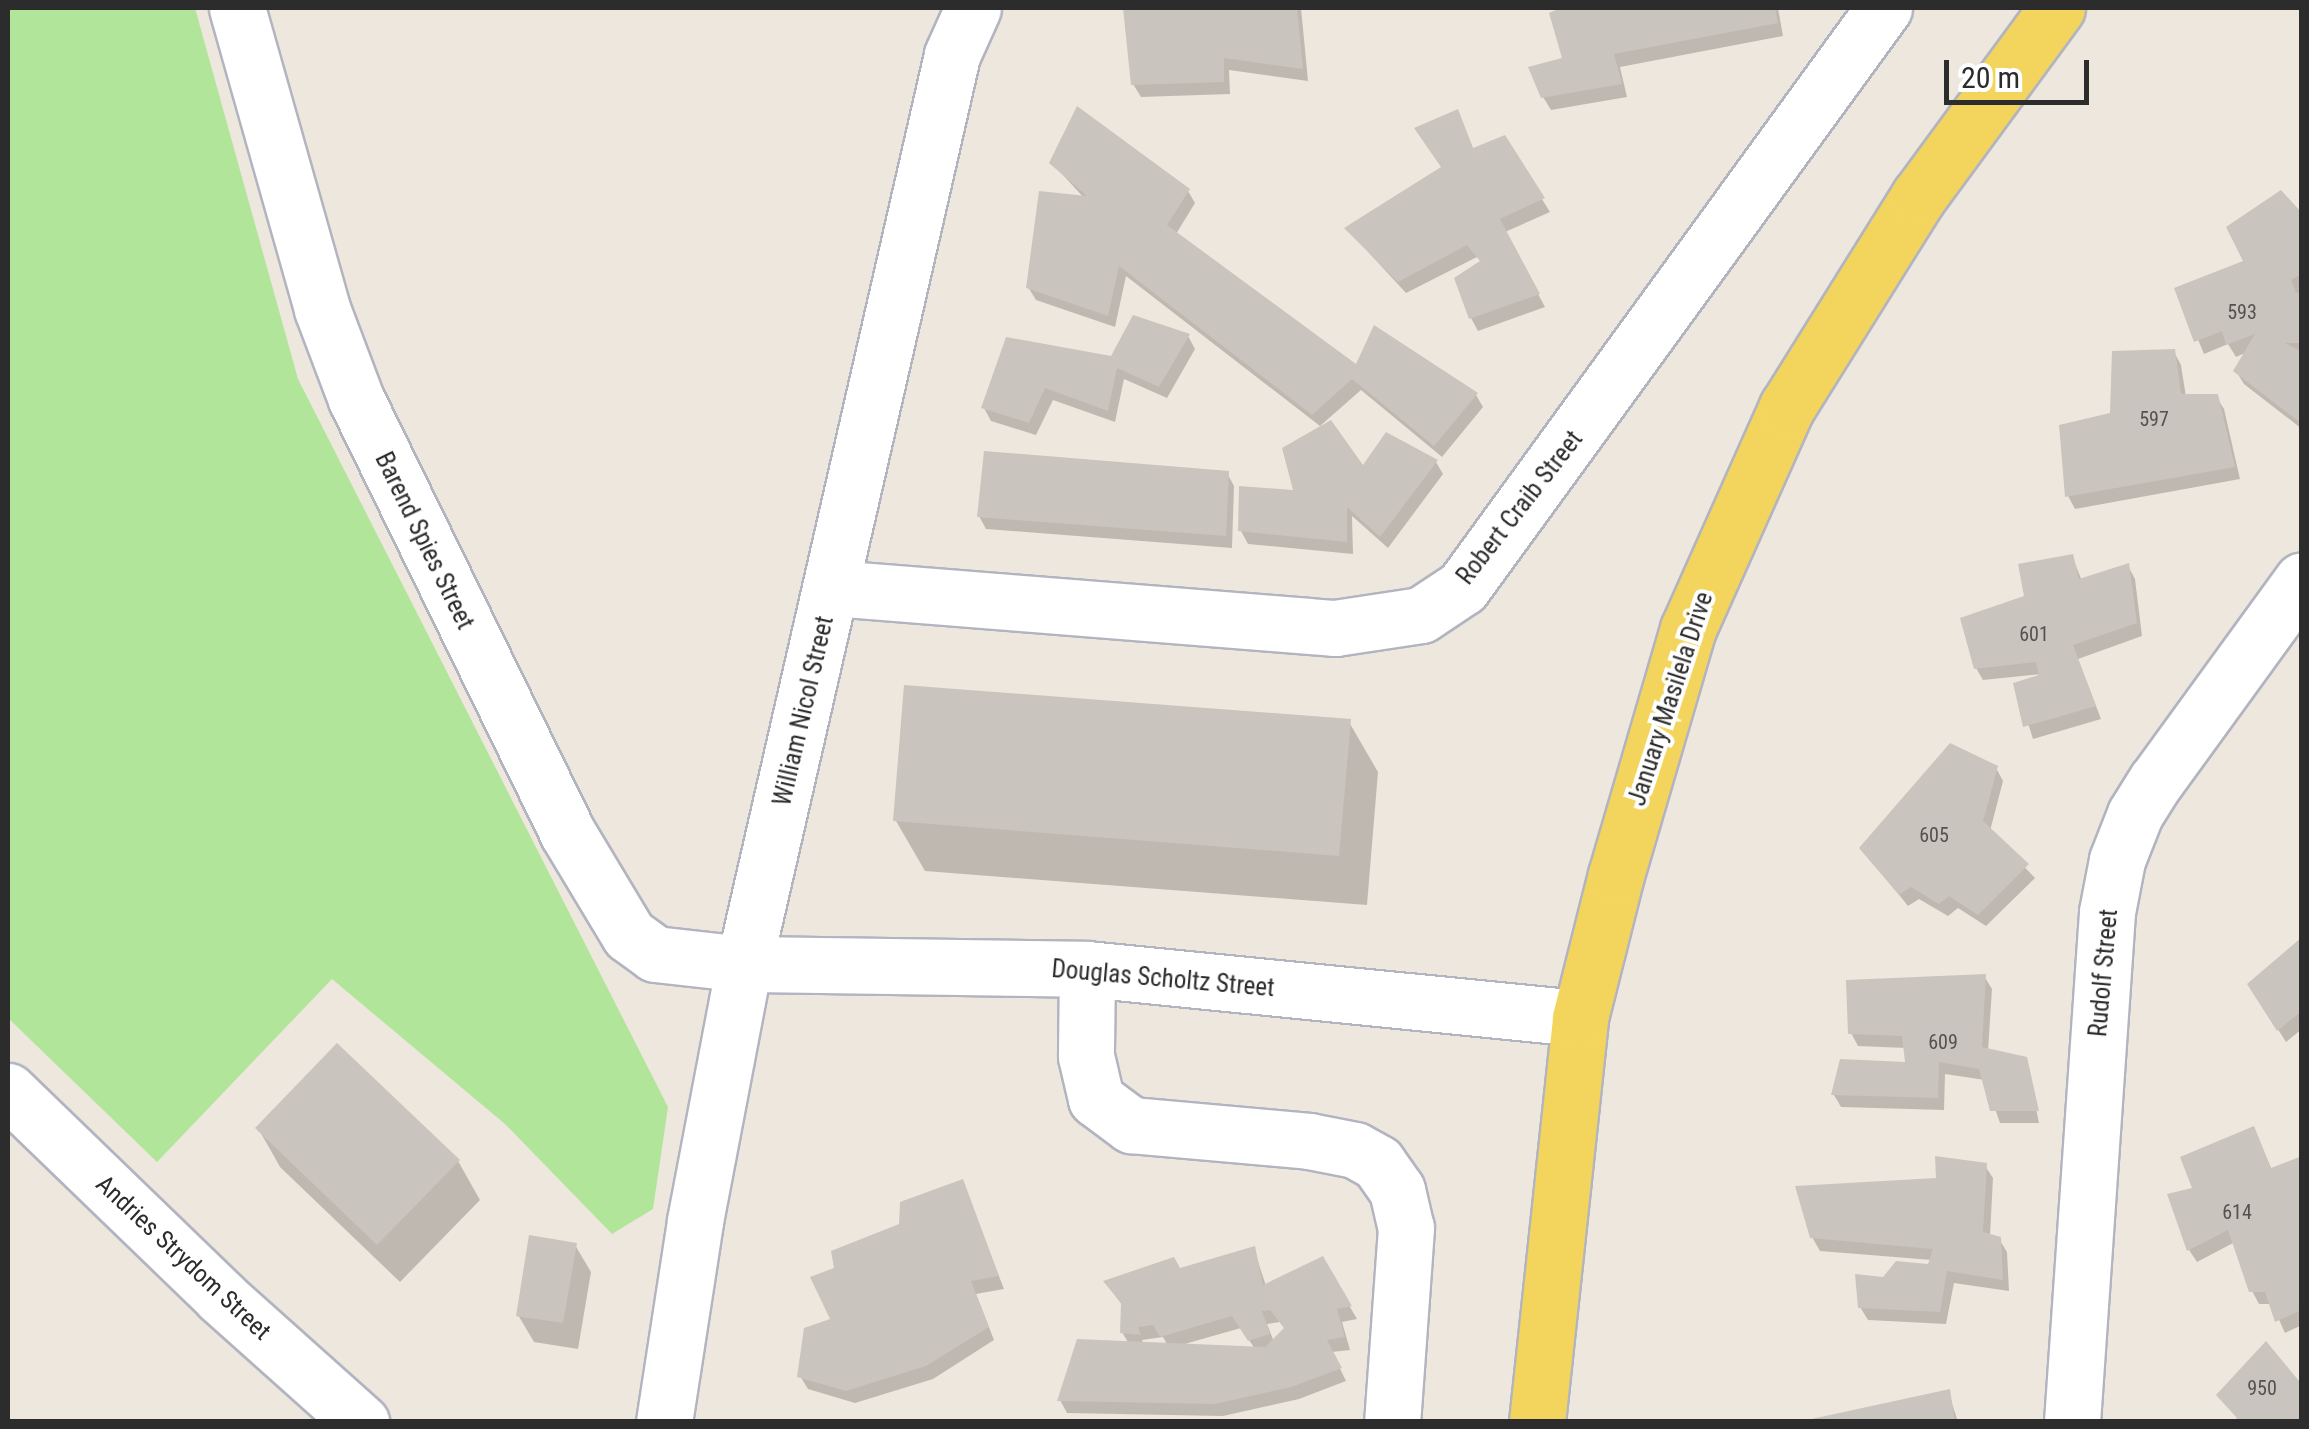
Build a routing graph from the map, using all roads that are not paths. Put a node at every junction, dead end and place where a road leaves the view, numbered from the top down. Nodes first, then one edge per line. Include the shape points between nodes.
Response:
1 (236, 8) edge
2 (973, 8) edge
3 (1884, 8) edge
4 (2056, 8) edge
5 (2302, 580) edge
6 (832, 588) junction
7 (744, 964) junction
8 (1087, 969) junction
9 (1580, 1018) junction
10 (8, 1091) edge
11 (361, 1422) edge
12 (664, 1422) edge
13 (1392, 1422) edge
14 (1537, 1422) edge
15 (2072, 1422) edge

1 - 7 street, Barend Spies Street via 322,309 356,399 567,832 629,935 655,954
2 - 6 street, William Nicol Street via 952,55
3 - 6 street, Robert Craib Street via 1463,588 1421,615 1336,628
4 - 9 main road, January Masilela Drive via 1919,196 1787,407 1688,629
5 - 15 street, Rudolf Street via 2134,814 2117,860
6 - 7 street, William Nicol Street
7 - 8 street, Douglas Scholtz Street
7 - 12 street, William Nicol Street
8 - 9 street, Douglas Scholtz Street
8 - 13 street via 1086,1056 1096,1098 1132,1125 1354,1150 1378,1163 1397,1190 1406,1228
9 - 14 main road, January Masilela Drive
10 - 11 street, Andries Strydom Street

